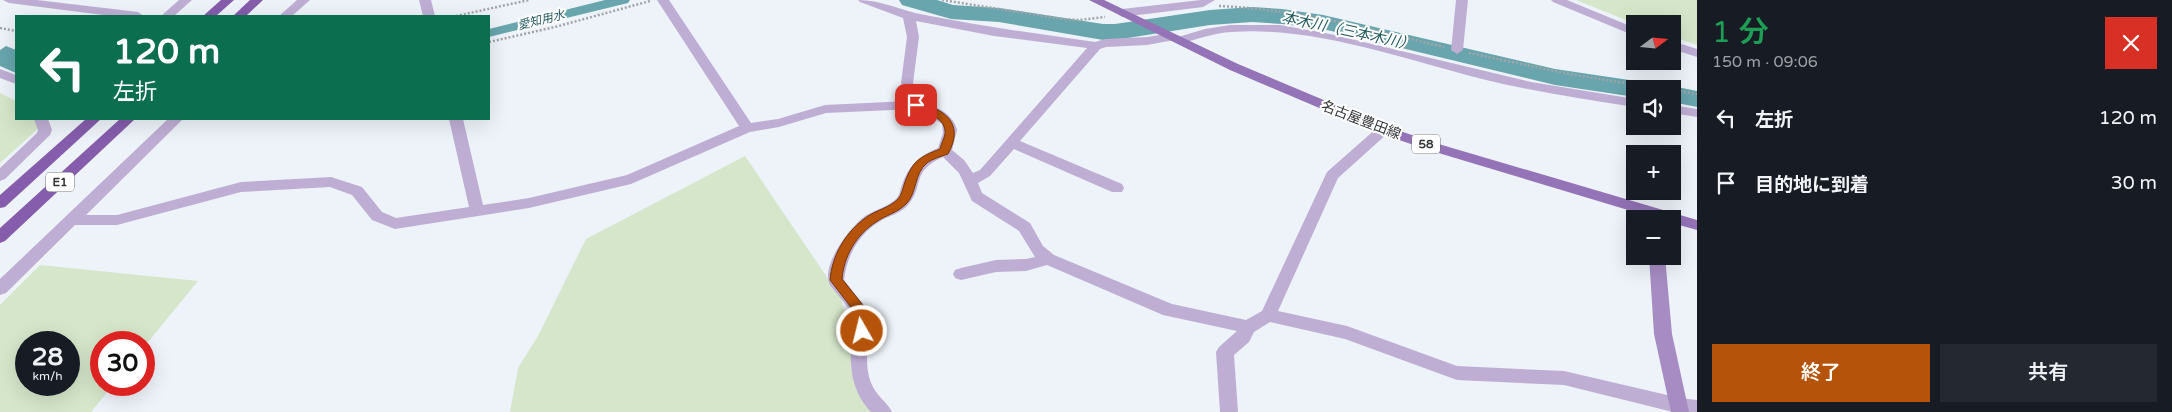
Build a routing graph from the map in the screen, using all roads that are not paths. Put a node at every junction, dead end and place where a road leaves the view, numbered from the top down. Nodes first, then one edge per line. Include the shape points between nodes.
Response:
1 (9, 0) edge
2 (186, 0) edge
3 (228, 0) edge
4 (257, 0) edge
5 (304, 0) edge
6 (425, 0) edge
7 (663, 0) edge
8 (864, 0) edge
9 (1095, 0) edge
10 (1462, 0) edge
11 (1557, 0) edge
12 (1206, 2) edge
13 (1122, 13) junction
14 (130, 15) edge
15 (168, 15) edge
16 (210, 15) edge
17 (240, 15) edge
18 (286, 15) edge
19 (430, 15) edge
20 (909, 16) junction
21 (1626, 28) edge
22 (1172, 37) junction
23 (1096, 46) junction
24 (1681, 48) edge
25 (1456, 50) road end
26 (1697, 53) edge
27 (0, 73) edge
28 (15, 80) edge
29 (1626, 102) edge
30 (916, 105) junction
31 (1681, 110) edge
32 (1697, 113) edge
33 (40, 120) edge
34 (175, 120) edge
35 (456, 120) edge
36 (92, 121) edge
37 (124, 123) edge
38 (747, 128) junction
39 (1383, 130) junction
40 (1012, 142) junction
41 (944, 151) junction
42 (0, 176) edge
43 (970, 181) junction
44 (1117, 188) dead end
45 (0, 203) edge
46 (1638, 210) edge
47 (477, 211) junction
48 (71, 220) junction
49 (1681, 221) edge
50 (1697, 225) edge
51 (0, 237) edge
52 (1048, 259) junction
53 (1658, 265) edge
54 (961, 274) dead end
55 (0, 288) edge
56 (1268, 315) junction
57 (1248, 327) junction
58 (1686, 409) edge
59 (883, 412) edge
60 (1229, 412) edge

1 - 14 street
2 - 15 street
3 - 16 highway
4 - 17 highway
5 - 18 street
6 - 19 street
7 - 38 street
8 - 20 street
9 - 13 main road, 名古屋豊田線 / 58
10 - 25 street
11 - 21 street
12 - 13 street
13 - 22 main road, 名古屋豊田線 / 58
20 - 23 street
20 - 30 street via 914,37 908,83
22 - 23 street
22 - 29 street via 1230,28 1280,28 1323,35 1515,83
22 - 39 main road, 名古屋豊田線 / 58 via 1295,94
23 - 40 street
24 - 26 street
27 - 28 street
30 - 38 street via 825,109 780,123
30 - 41 street via 928,108 950,127
31 - 32 street
33 - 42 street via 45,130 43,135
34 - 48 street
35 - 47 street
36 - 45 highway, E1
37 - 51 highway, E1
38 - 47 street via 631,179 529,203
39 - 46 main road, 名古屋豊田線 / 58
39 - 56 street via 1332,175
40 - 43 street via 985,173
40 - 44 street
41 - 43 street via 958,161
41 - 59 street via 922,160 904,200 853,235 837,267 836,280 864,314 858,364 864,388
43 - 52 street via 977,198 1025,227 1037,250
47 - 48 street via 395,224 377,216 357,191 331,182 241,187 117,220
48 - 55 street
49 - 50 main road, 名古屋豊田線 / 58
52 - 54 street
52 - 57 street via 1168,310
53 - 58 street via 1663,334
56 - 57 street
56 - 58 street via 1347,333 1458,373 1564,378
57 - 60 street via 1243,337 1225,352

